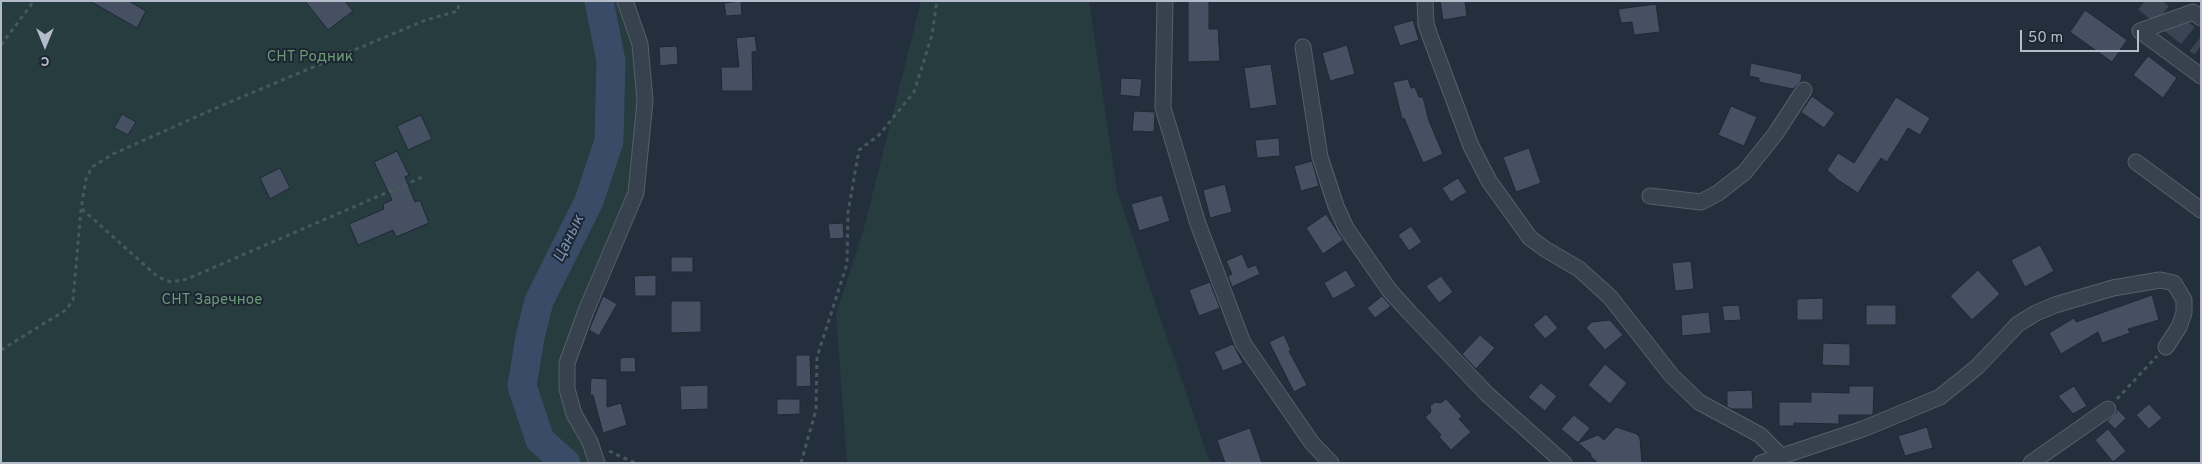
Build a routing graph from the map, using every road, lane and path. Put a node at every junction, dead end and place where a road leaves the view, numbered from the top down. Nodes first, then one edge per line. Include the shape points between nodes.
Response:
1 (34, 1) edge
2 (459, 1) edge
3 (625, 1) edge
4 (937, 1) edge
5 (1165, 1) edge
6 (1425, 1) edge
7 (2201, 18) edge
8 (1, 45) edge
9 (1303, 47) dead end
10 (2201, 76) edge
11 (1804, 90) dead end
12 (2136, 162) dead end
13 (425, 176) dead end
14 (1650, 196) dead end
15 (81, 209) junction
16 (2201, 210) edge
17 (2166, 346) joint
18 (1, 350) edge
19 (2108, 409) joint
20 (590, 442) junction
21 (1781, 456) junction
22 (597, 463) edge
23 (635, 463) edge
24 (801, 463) edge
25 (1331, 463) edge
26 (1564, 463) edge
27 (1761, 463) edge
28 (2030, 463) edge

1 - 8 path
2 - 15 path via 458,11 426,20 113,154 92,167 86,179
3 - 20 lane via 640,44 645,101 636,193 567,363 567,389 574,414
4 - 24 path via 932,35 914,92 879,135 859,150 848,212 847,264 817,357 816,410
5 - 25 lane via 1163,108 1198,224 1243,343 1312,443
6 - 21 lane via 1426,24 1434,50 1471,146 1489,181 1530,238 1579,270 1610,298 1672,376 1699,402 1760,435
7 - 10 lane via 2193,12 2140,31
9 - 26 lane via 1320,157 1346,228 1390,291 1410,313 1487,394
11 - 14 lane via 1745,172 1718,193 1702,202
12 - 16 lane
13 - 15 path via 187,279 171,282 158,277
15 - 18 path via 73,300 66,310
17 - 19 path
17 - 21 lane via 2179,327 2184,312 2184,300 2174,283 2160,280 2113,288 2055,305 2018,324 1977,367 1940,397 1863,429
19 - 28 lane
20 - 22 lane
20 - 23 path
21 - 27 lane

